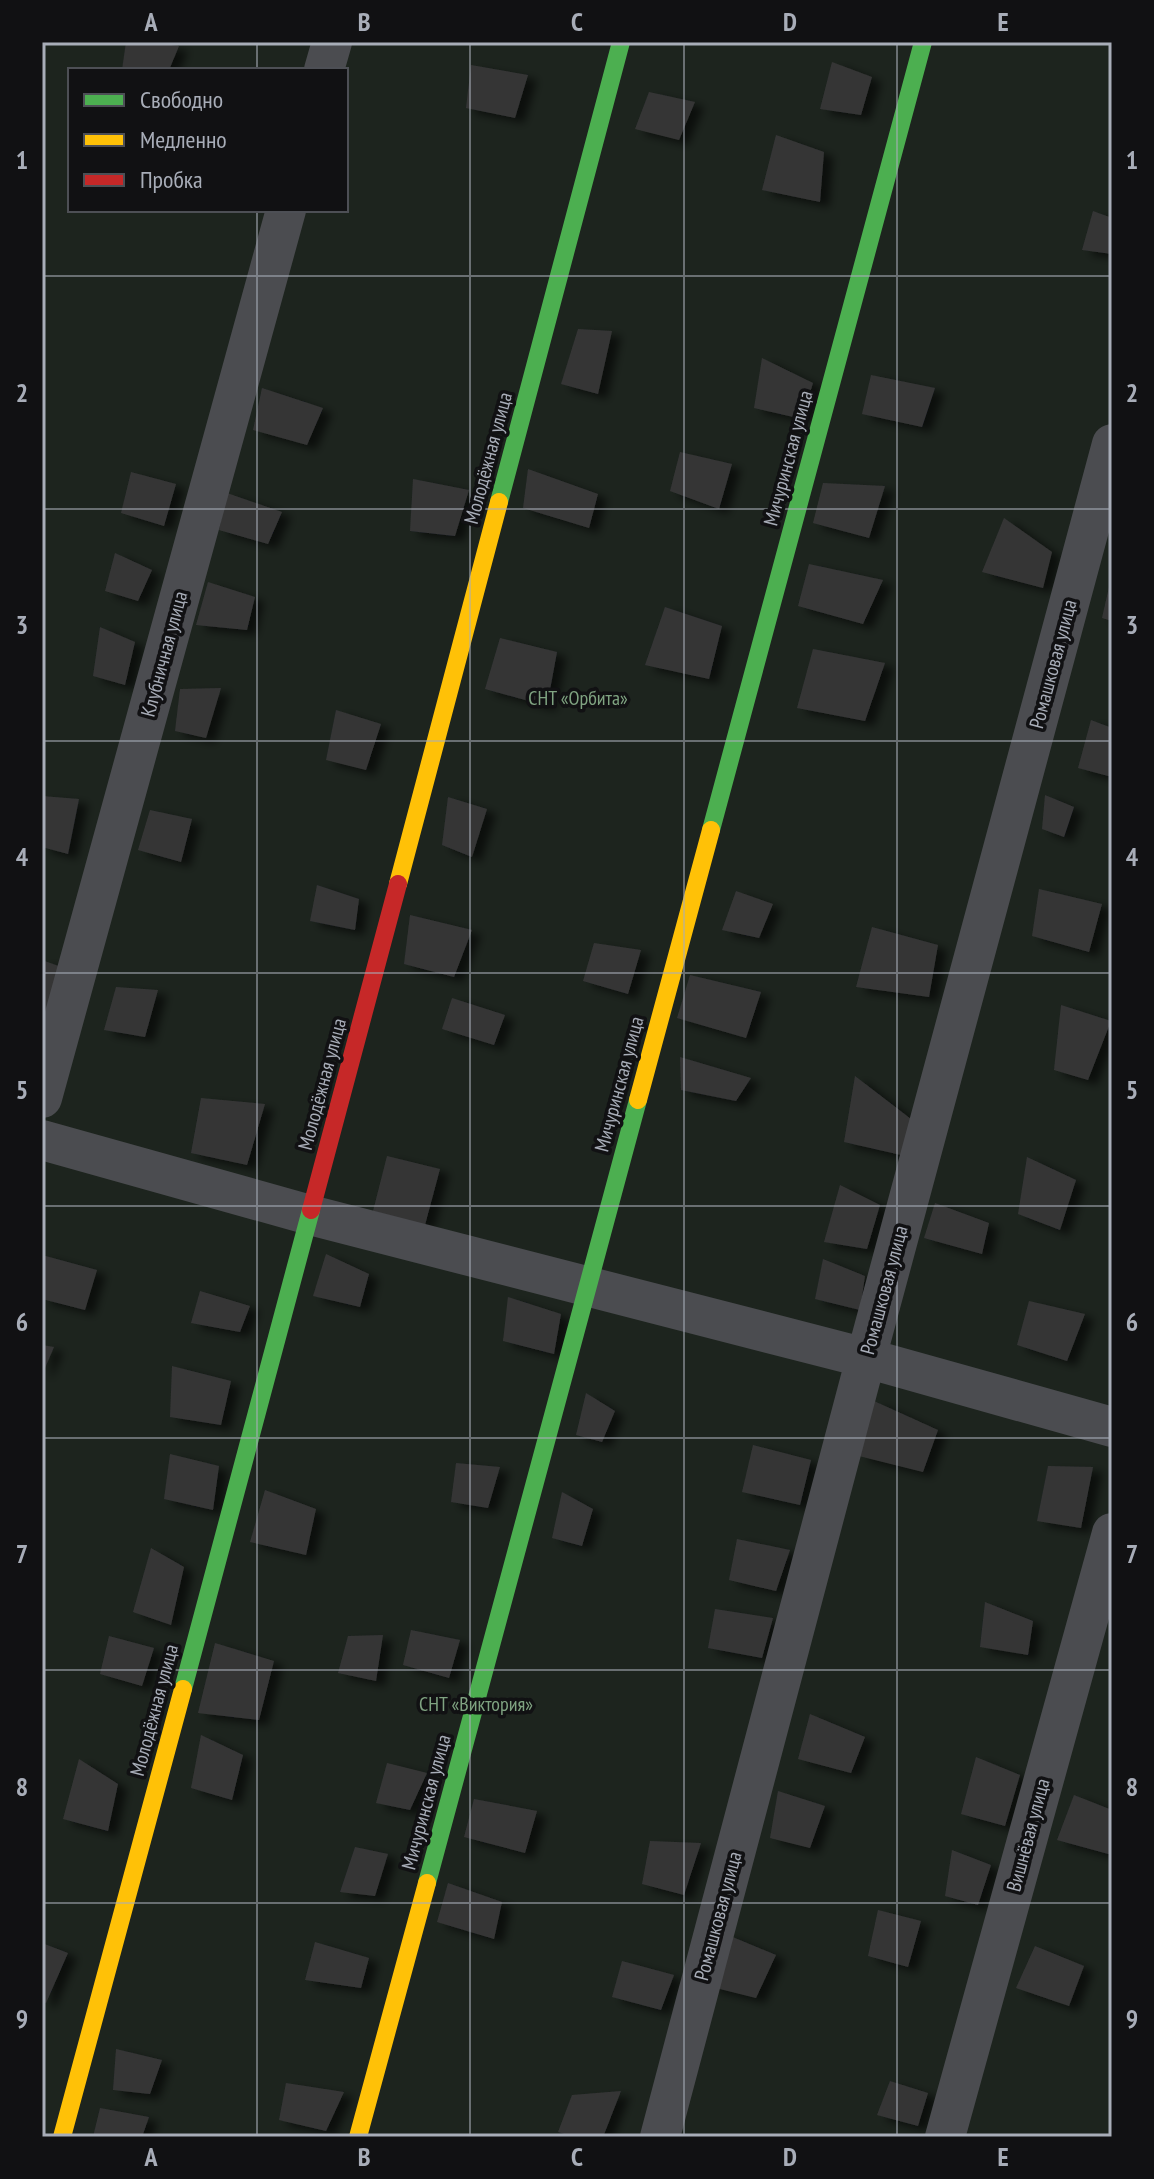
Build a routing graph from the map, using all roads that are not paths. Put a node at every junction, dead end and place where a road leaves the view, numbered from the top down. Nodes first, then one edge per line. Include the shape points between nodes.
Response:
1 (332, 42) edge
2 (621, 42) edge
3 (923, 42) edge
4 (325, 68) edge
5 (285, 212) edge
6 (1112, 444) edge
7 (42, 1098) edge
8 (42, 1140) edge
9 (310, 1215) junction
10 (587, 1285) junction
11 (866, 1358) junction
12 (1112, 1427) edge
13 (1112, 1533) edge
14 (62, 2137) edge
15 (358, 2137) edge
16 (660, 2137) edge
17 (945, 2137) edge

1 - 4 street
2 - 9 street, Молодёжная улица
3 - 10 street, Мичуринская улица
5 - 7 street, Клубничная улица
6 - 11 street, Ромашковая улица
8 - 9 street
9 - 10 street
9 - 14 street, Молодёжная улица
10 - 11 street
10 - 15 street, Мичуринская улица
11 - 12 street
11 - 16 street, Ромашковая улица
13 - 17 street, Вишнёвая улица

